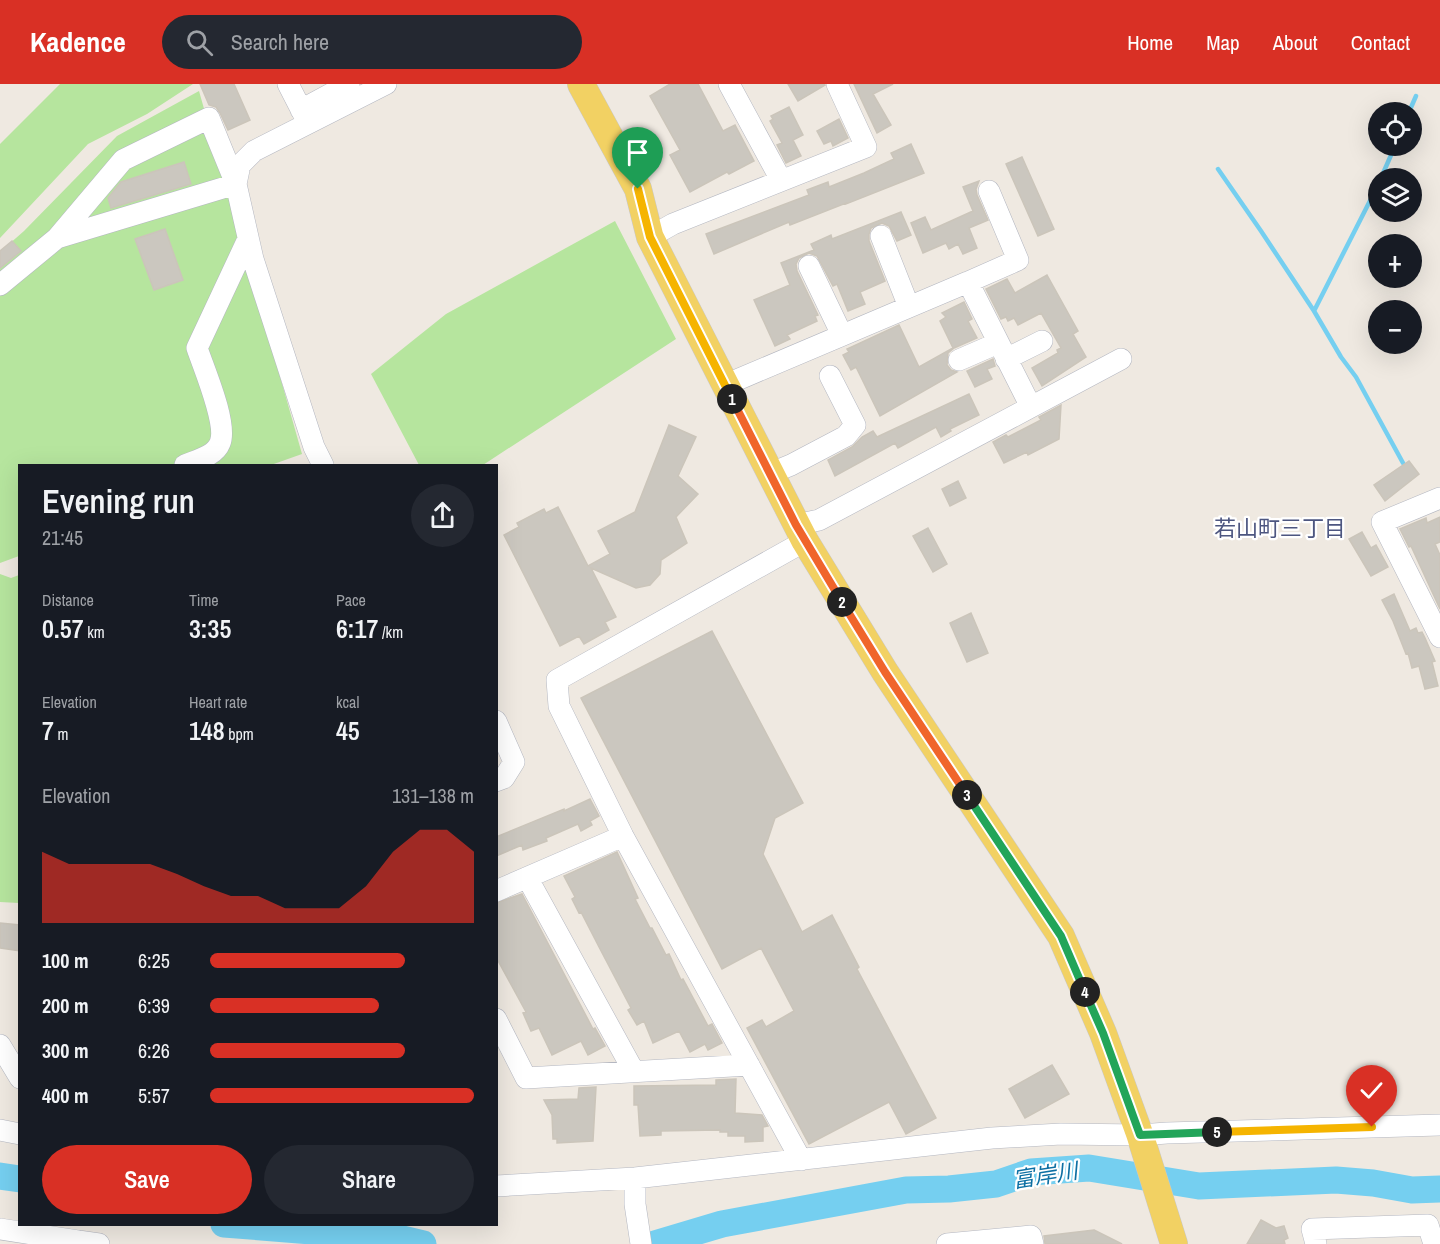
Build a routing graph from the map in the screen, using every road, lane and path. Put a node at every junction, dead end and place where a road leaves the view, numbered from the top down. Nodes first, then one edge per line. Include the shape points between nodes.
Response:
1 (288, 84) edge
2 (350, 84) edge
3 (386, 84) edge
4 (581, 84) edge
5 (729, 84) edge
6 (837, 84) edge
7 (304, 117) junction
8 (781, 180) junction
9 (236, 184) junction
10 (989, 191) dead end
11 (881, 236) dead end
12 (650, 237) junction
13 (57, 238) junction
14 (248, 238) junction
15 (809, 266) dead end
16 (968, 282) junction
17 (0, 285) edge
18 (909, 307) junction
19 (842, 335) junction
20 (1042, 341) dead end
21 (1002, 351) junction
22 (1121, 359) dead end
23 (959, 360) dead end
24 (830, 376) dead end
25 (725, 385) junction
26 (1030, 407) junction
27 (188, 464) edge
28 (322, 464) edge
29 (769, 474) junction
30 (1440, 498) edge
31 (800, 533) junction
32 (1440, 637) edge
33 (498, 726) edge
34 (498, 780) edge
35 (623, 836) junction
36 (528, 879) junction
37 (498, 890) edge
38 (498, 1023) edge
39 (0, 1045) edge
40 (749, 1065) junction
41 (633, 1070) junction
42 (18, 1075) edge
43 (1440, 1125) edge
44 (0, 1130) edge
45 (18, 1134) edge
46 (1143, 1144) junction
47 (801, 1160) junction
48 (635, 1178) junction
49 (498, 1186) edge
50 (0, 1229) edge
51 (77, 1242) edge
52 (99, 1244) edge
53 (641, 1244) edge
54 (947, 1244) edge
55 (1033, 1244) edge
56 (1174, 1244) edge
57 (1316, 1244) edge
58 (1434, 1244) edge

1 - 7 street
2 - 7 street
3 - 7 street
4 - 12 main road via 638,189
5 - 8 street
6 - 8 street via 866,147
7 - 9 street via 240,165
8 - 12 street
9 - 13 street
9 - 13 street via 210,118 123,160
9 - 14 street
10 - 16 street via 1018,260
11 - 18 street
12 - 25 main road
13 - 17 street
14 - 27 street via 197,348 222,424 220,443 210,455
14 - 28 street
15 - 19 street
16 - 18 street
16 - 21 street
18 - 19 street
19 - 25 street
20 - 21 street
21 - 23 street
21 - 26 street
22 - 26 street
24 - 29 street via 855,425 846,436
25 - 29 main road
26 - 31 street
29 - 31 main road
30 - 32 street via 1382,522
31 - 35 street via 557,680 559,706
31 - 46 main road via 891,681 1061,936 1103,1033
33 - 34 street via 514,762 504,778
35 - 36 street
35 - 40 street
36 - 37 street
36 - 41 street
38 - 41 street via 526,1078
39 - 42 street
40 - 41 street
40 - 47 street
43 - 46 street
44 - 45 street
46 - 47 street via 1060,1134
46 - 56 main road
47 - 48 street
48 - 49 street
48 - 53 street
50 - 51 street
51 - 52 street
54 - 55 street via 1031,1236
57 - 58 street via 1312,1229 1428,1225

